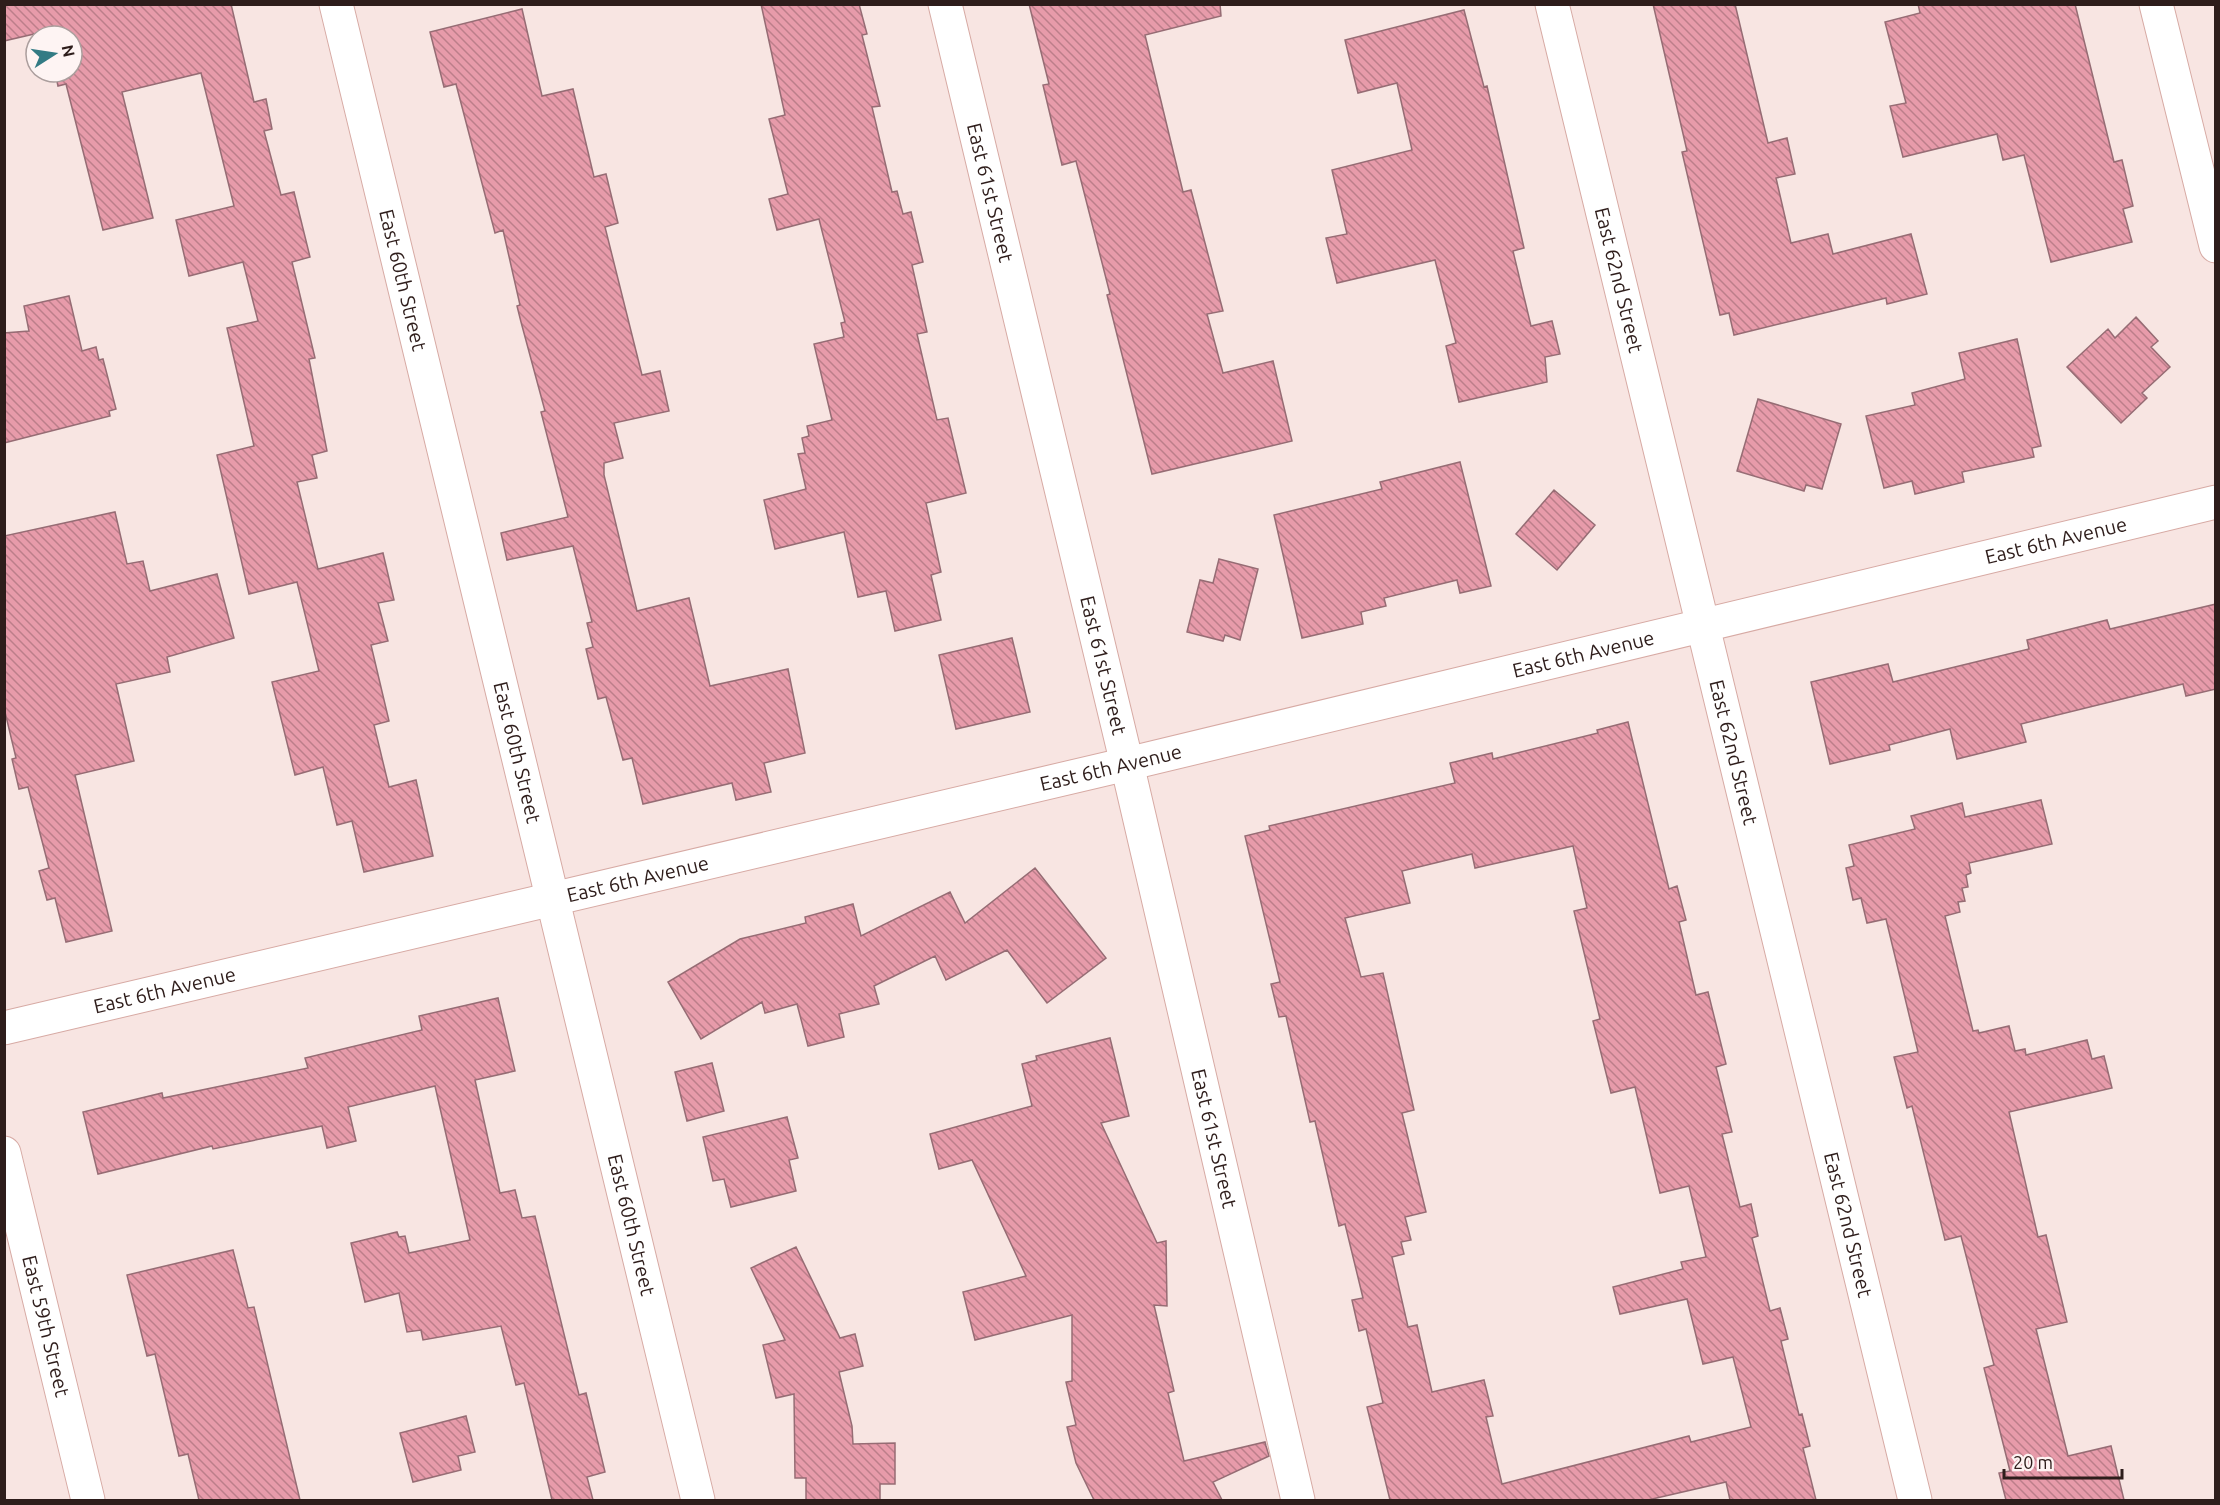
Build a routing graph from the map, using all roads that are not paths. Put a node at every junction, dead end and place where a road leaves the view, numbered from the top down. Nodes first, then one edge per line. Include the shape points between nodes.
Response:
1 (336, 4) edge
2 (945, 4) edge
3 (1552, 4) edge
4 (2156, 4) edge
5 (2216, 246) edge
6 (2216, 501) edge
7 (1705, 625) junction
8 (1127, 764) junction
9 (552, 899) junction
10 (4, 1028) edge
11 (4, 1153) edge
12 (88, 1500) edge
13 (698, 1500) edge
14 (1298, 1500) edge
15 (1915, 1500) edge

1 - 9 street, East 60th Street
2 - 8 street, East 61st Street
3 - 7 street, East 62nd Street
4 - 5 street
6 - 7 street, East 6th Avenue
7 - 8 street, East 6th Avenue
7 - 15 street, East 62nd Street
8 - 9 street, East 6th Avenue
8 - 14 street, East 61st Street
9 - 10 street, East 6th Avenue
9 - 13 street, East 60th Street
11 - 12 street, East 59th Street

